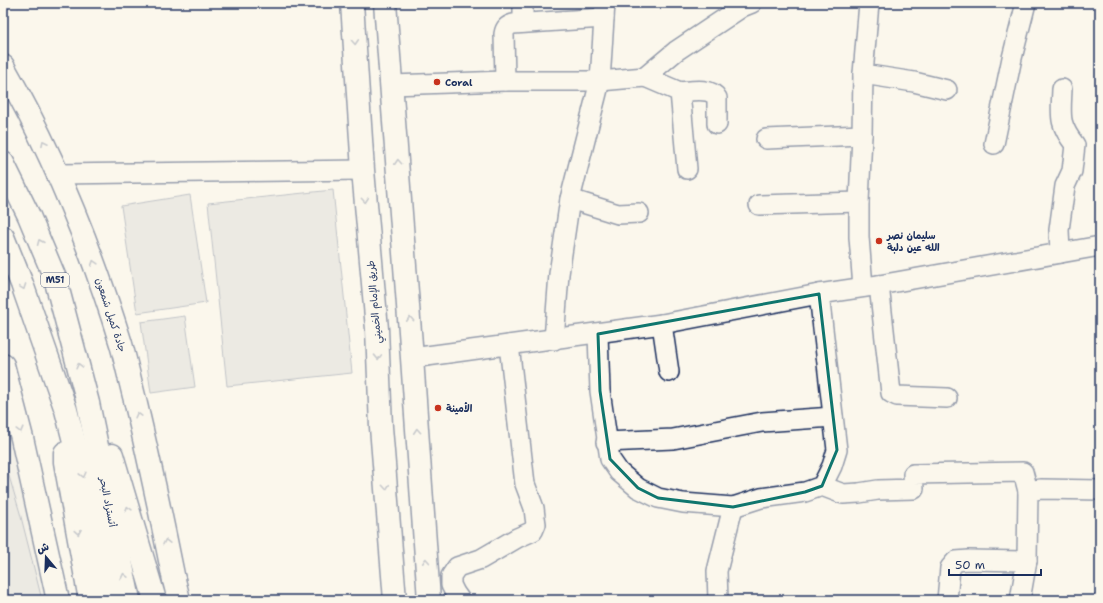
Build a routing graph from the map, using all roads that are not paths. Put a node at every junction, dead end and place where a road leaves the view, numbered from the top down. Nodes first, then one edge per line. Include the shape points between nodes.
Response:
1 (352, 3) edge
2 (385, 3) edge
3 (523, 3) edge
4 (869, 3) edge
5 (1026, 3) edge
6 (744, 4) edge
7 (604, 10) edge
8 (523, 23) junction
9 (3, 66) edge
10 (863, 74) junction
11 (645, 77) junction
12 (505, 81) junction
13 (600, 81) junction
14 (392, 85) junction
15 (1062, 89) dead end
16 (947, 90) dead end
17 (680, 92) junction
18 (717, 124) dead end
19 (862, 135) junction
20 (766, 138) dead end
21 (994, 144) dead end
22 (3, 163) edge
23 (687, 169) dead end
24 (363, 170) junction
25 (59, 174) junction
26 (570, 199) junction
27 (859, 202) junction
28 (759, 205) dead end
29 (639, 213) dead end
30 (3, 237) edge
31 (1100, 246) edge
32 (1060, 253) junction
33 (871, 286) junction
34 (819, 294) junction
35 (662, 324) junction
36 (598, 334) junction
37 (554, 340) junction
38 (509, 345) junction
39 (412, 358) junction
40 (3, 365) edge
41 (669, 372) dead end
42 (947, 398) dead end
43 (88, 403) junction
44 (66, 410) junction
45 (833, 417) junction
46 (606, 442) junction
47 (822, 486) junction
48 (1100, 490) edge
49 (1028, 491) junction
50 (733, 507) junction
51 (1027, 561) junction
52 (392, 563) junction
53 (177, 590) edge
54 (58, 600) edge
55 (90, 600) edge
56 (108, 600) edge
57 (129, 600) edge
58 (155, 600) edge
59 (383, 600) edge
60 (395, 600) edge
61 (429, 600) edge
62 (460, 600) edge
63 (718, 600) edge
64 (947, 600) edge
65 (1020, 600) edge

1 -> 24 main road, طريق الإمام الخميني
2 - 14 main road
3 - 8 street
4 - 10 street
5 - 21 street
6 - 11 street via 676,51
7 - 8 street
7 - 13 street
8 - 12 street via 513,24 505,29
25 -> 9 main road, جادة كميل شمعون via 26,106
10 - 16 street
10 - 19 street
11 - 13 street
11 - 17 street
12 - 13 street
12 - 14 street
13 - 26 street
39 -> 14 main road
15 - 32 street via 1062,125 1075,145 1072,171 1065,186 1059,230
17 - 18 street via 711,91 715,94
17 - 23 street
19 - 20 street
19 - 27 street
43 -> 22 main road, M51 via 55,278
24 - 25 street
24 -> 52 main road, طريق الإمام الخميني via 377,329 381,427
53 -> 25 main road, جادة كميل شمعون via 121,345 91,253
26 - 29 street via 618,214
26 - 37 street via 559,274
27 - 28 street
27 - 33 street via 859,237
30 -> 44 main road
31 - 32 street
32 - 33 street
33 - 34 street
33 - 42 street via 891,393 897,396
34 - 35 street
34 - 45 street
35 - 36 street
35 - 41 street
36 - 37 street
36 - 46 street via 600,391
37 - 38 street
38 - 39 street
38 - 62 street via 525,484 534,508 536,524 533,531 481,559 457,567 451,576 451,585
61 -> 39 main road
40 -> 54 main road
57 -> 43 main road, أتستراد البحر / M51
58 -> 43 main road via 111,452
44 -> 55 main road via 65,462
44 -> 56 main road, أتستراد البحر via 85,484
45 - 46 street via 762,422 673,439
45 - 47 street via 837,450
46 - 50 street via 610,459 619,472 638,488 658,498 683,503
47 - 49 street via 843,494 859,493 914,489 913,474 1023,472
47 - 50 street via 805,492 761,498
48 - 49 street
49 - 51 street
50 - 63 street via 717,571
51 - 64 street via 956,561 950,568
51 - 65 street
52 - 59 main road
52 - 60 main road, طريق الإمام الخميني

